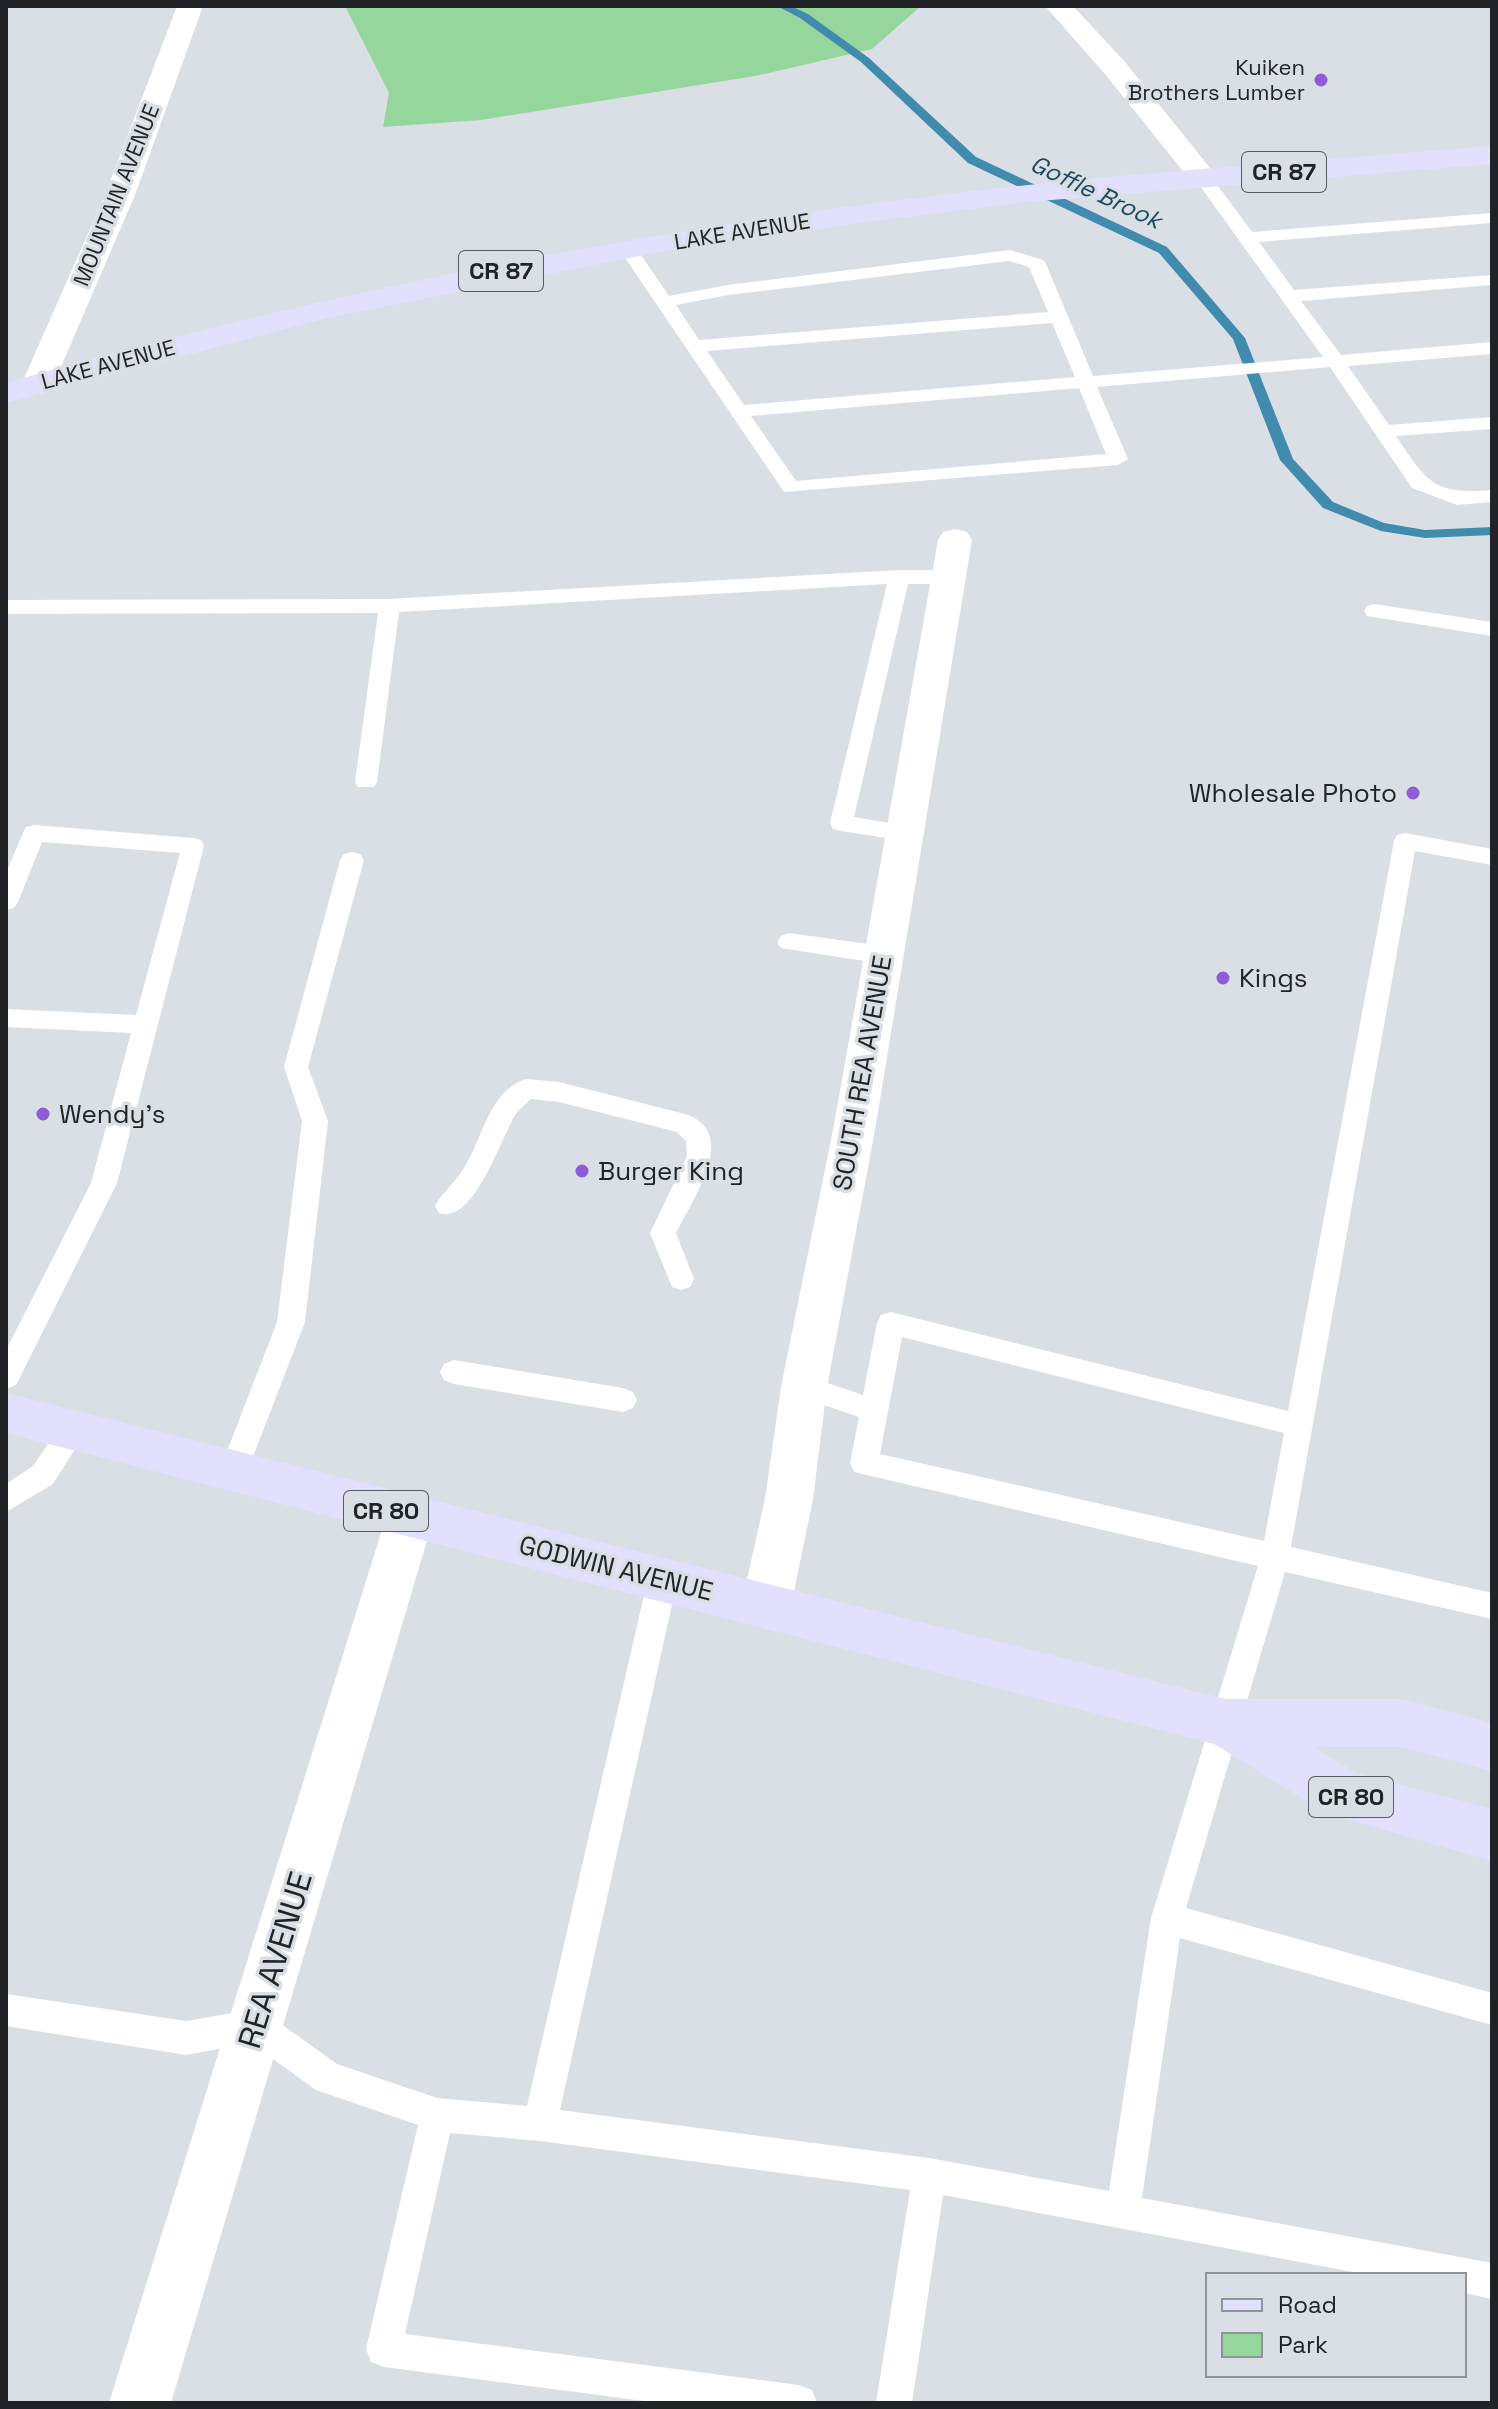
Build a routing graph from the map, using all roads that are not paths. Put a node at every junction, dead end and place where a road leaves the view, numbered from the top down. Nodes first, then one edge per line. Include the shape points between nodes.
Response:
1 (190, 6) edge
2 (1058, 6) edge
3 (1492, 155) edge
4 (1204, 179) junction
5 (1492, 218) edge
6 (1247, 238) junction
7 (628, 249) junction
8 (1492, 280) edge
9 (1289, 296) junction
10 (664, 302) junction
11 (1059, 317) junction
12 (693, 346) junction
13 (1492, 348) edge
14 (1335, 360) junction
15 (1086, 381) junction
16 (38, 383) junction
17 (6, 393) edge
18 (739, 411) junction
19 (1492, 423) edge
20 (1383, 431) junction
21 (1492, 496) edge
22 (951, 559) joint
23 (899, 577) junction
24 (389, 606) junction
25 (6, 607) edge
26 (1374, 611) dead end
27 (1492, 629) edge
28 (366, 782) dead end
29 (905, 833) junction
30 (1492, 857) edge
31 (352, 860) dead end
32 (6, 902) edge
33 (789, 942) dead end
34 (883, 955) junction
35 (6, 1018) edge
36 (146, 1025) junction
37 (448, 1206) dead end
38 (681, 1279) dead end
39 (454, 1372) dead end
40 (6, 1377) edge
41 (804, 1387) junction
42 (623, 1400) dead end
43 (874, 1410) junction
44 (6, 1413) edge
45 (1298, 1425) junction
46 (73, 1430) junction
47 (233, 1472) junction
48 (6, 1500) edge
49 (410, 1517) junction
50 (1275, 1558) junction
51 (662, 1582) junction
52 (766, 1606) junction
53 (1492, 1606) edge
54 (1226, 1723) junction
55 (1492, 1747) edge
56 (1492, 1835) edge
57 (1167, 1918) junction
58 (1492, 2009) edge
59 (6, 2010) edge
60 (255, 2026) junction
61 (437, 2115) junction
62 (540, 2124) junction
63 (929, 2175) junction
64 (1123, 2212) junction
65 (1452, 2273) edge
66 (1466, 2276) edge
67 (1492, 2281) edge
68 (140, 2403) edge
69 (799, 2403) edge
70 (894, 2403) edge

1 - 16 street, MOUNTAIN AVENUE via 120,195
2 - 4 street
3 - 4 main road, LAKE AVENUE / CR 87
4 - 6 lane
4 - 7 main road, LAKE AVENUE / CR 87 via 819,219
5 - 6 lane
6 - 9 lane
7 - 10 lane
7 - 16 main road, LAKE AVENUE / CR 87 via 335,307
8 - 9 lane
9 - 14 lane
10 - 11 lane via 1010,255 1037,264
10 - 12 lane
11 - 12 lane
11 - 15 lane
12 - 18 lane
13 - 14 lane
14 - 15 lane
14 - 20 lane
15 - 18 lane
15 - 18 lane via 1118,459 791,488
16 - 17 main road, LAKE AVENUE / CR 87
19 - 20 lane
20 - 21 lane via 1419,484 1457,499
22 - 23 lane
22 - 29 street, SOUTH REA AVENUE
23 - 24 lane
23 - 29 lane via 841,823
24 - 25 lane
24 - 28 lane
26 - 27 lane
29 - 34 street, SOUTH REA AVENUE
30 - 45 lane via 1405,841
31 - 47 lane via 296,1067 315,1121 291,1322
32 - 36 lane via 34,833 193,846
33 - 34 lane
34 - 41 street, SOUTH REA AVENUE
35 - 36 lane
36 - 40 lane via 104,1183
37 - 38 lane via 473,1176 506,1107 526,1089 559,1092 685,1124 699,1138 700,1156 663,1233
39 - 42 lane
41 - 43 lane
41 - 52 street, SOUTH REA AVENUE via 789,1499
43 - 45 lane via 891,1323
43 - 50 lane via 864,1463
44 - 46 main road, GODWIN AVENUE / CR 80
45 - 50 lane
46 - 47 main road, GODWIN AVENUE / CR 80
46 - 48 lane via 43,1475
47 - 49 main road, GODWIN AVENUE / CR 80
49 - 51 main road, GODWIN AVENUE / CR 80
49 - 60 street, REA AVENUE
50 - 53 lane
50 - 54 lane
51 - 52 main road, GODWIN AVENUE / CR 80
51 - 62 lane
52 - 54 main road, GODWIN AVENUE / CR 80
54 - 55 main road, GODWIN AVENUE / CR 80 via 1402,1723
54 - 56 main road, GODWIN AVENUE / CR 80 via 1345,1795
54 - 57 lane
57 - 58 lane
57 - 64 lane
59 - 60 lane via 186,2038
60 - 61 lane via 328,2078
60 - 68 street, REA AVENUE
61 - 62 lane
61 - 69 lane via 384,2349
62 - 63 lane
63 - 64 lane
63 - 70 lane
64 - 65 lane
66 - 67 lane

